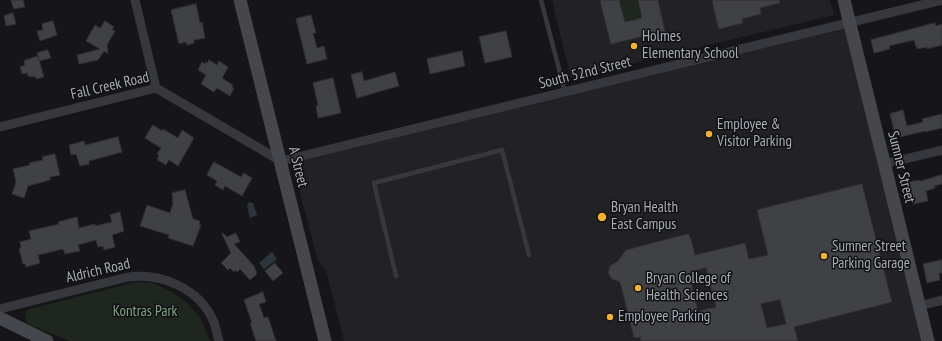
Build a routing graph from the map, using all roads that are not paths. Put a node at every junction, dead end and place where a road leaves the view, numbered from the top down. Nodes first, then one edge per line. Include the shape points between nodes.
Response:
1 (135, 0) edge
2 (240, 0) edge
3 (541, 0) edge
4 (844, 0) edge
5 (942, 0) edge
6 (849, 23) junction
7 (156, 88) junction
8 (565, 92) junction
9 (0, 127) edge
10 (942, 150) edge
11 (280, 161) junction
12 (884, 164) junction
13 (529, 255) dead end
14 (396, 276) dead end
15 (942, 300) edge
16 (919, 306) junction
17 (0, 309) edge
18 (0, 318) edge
19 (47, 341) edge
20 (219, 341) edge
21 (325, 341) edge
22 (928, 341) edge

1 - 7 street
2 - 11 main road, A Street
3 - 8 lane
4 - 6 main road, Sumner Street
5 - 6 street, South 52nd Street
6 - 8 street, South 52nd Street
6 - 12 main road, Sumner Street
7 - 9 street, Fall Creek Road
7 - 11 street, Fall Creek Road
8 - 11 street, South 52nd Street
10 - 12 street
11 - 21 main road, A Street
12 - 16 main road, Sumner Street
13 - 14 lane via 502,150 374,183
15 - 16 street
16 - 22 main road, Sumner Street
17 - 20 street, Aldrich Road via 128,277 154,278 172,282 199,301 213,321
18 - 19 main road

